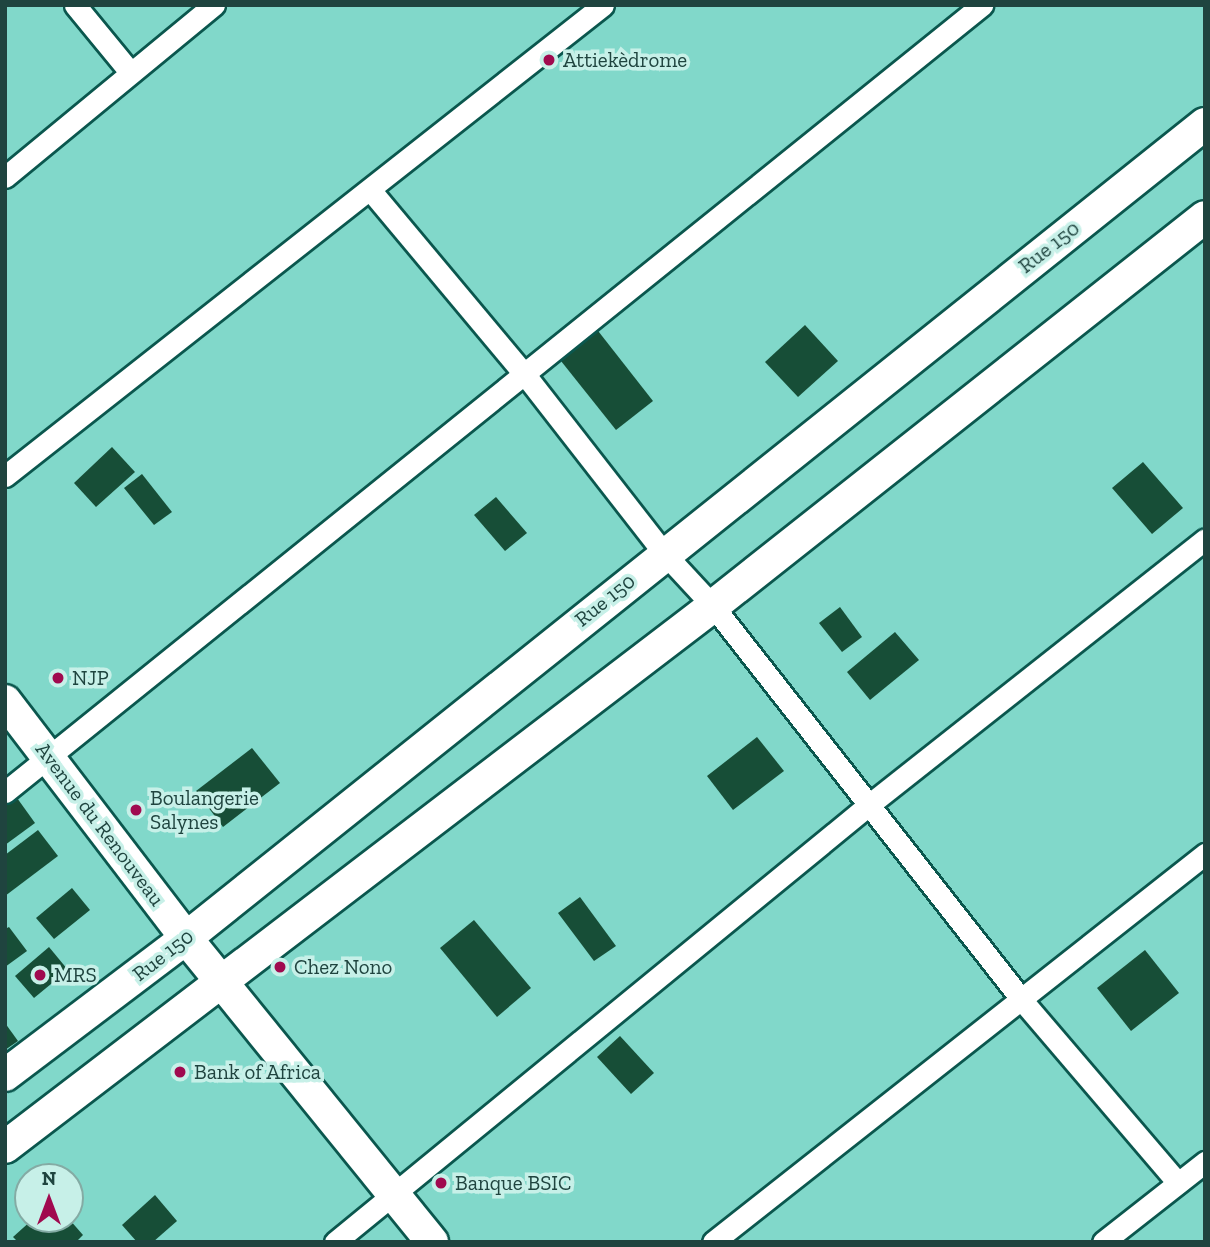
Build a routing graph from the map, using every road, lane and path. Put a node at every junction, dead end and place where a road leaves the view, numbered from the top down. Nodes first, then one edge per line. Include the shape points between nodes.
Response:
1 (75, 5) edge
2 (214, 5) edge
3 (603, 5) edge
4 (982, 5) edge
5 (130, 72) junction
6 (1205, 124) edge
7 (5, 177) edge
8 (372, 192) junction
9 (1205, 218) edge
10 (526, 376) junction
11 (5, 476) edge
12 (1205, 540) edge
13 (664, 553) junction
14 (713, 606) junction
15 (5, 701) edge
16 (51, 758) junction
17 (5, 792) edge
18 (870, 804) junction
19 (1205, 854) edge
20 (186, 938) junction
21 (220, 981) junction
22 (1020, 998) junction
23 (5, 1075) edge
24 (5, 1147) edge
25 (1205, 1162) edge
26 (1178, 1183) junction
27 (394, 1193) junction
28 (335, 1242) edge
29 (432, 1242) edge
30 (713, 1242) edge
31 (1103, 1242) edge

1 - 5 street
2 - 5 street
3 - 8 street
4 - 10 street
5 - 7 street
6 - 13 main road, Rue 150
8 - 10 street
8 - 11 street
9 - 14 main road
10 - 13 street
10 - 16 street
12 - 18 street
13 - 14 street
13 - 20 main road, Rue 150
14 - 18 street
14 - 21 main road
15 - 16 main road, Avenue du Renouveau
16 - 17 street
16 - 20 main road, Avenue du Renouveau
18 - 22 street
18 - 27 street
19 - 22 street
20 - 21 main road, Avenue du Renouveau
20 - 23 main road, Rue 150
21 - 24 main road
21 - 27 main road, Avenue du Renouveau
22 - 26 street
22 - 30 street
25 - 26 street
26 - 31 street
27 - 28 street
27 - 29 main road, Avenue du Renouveau

